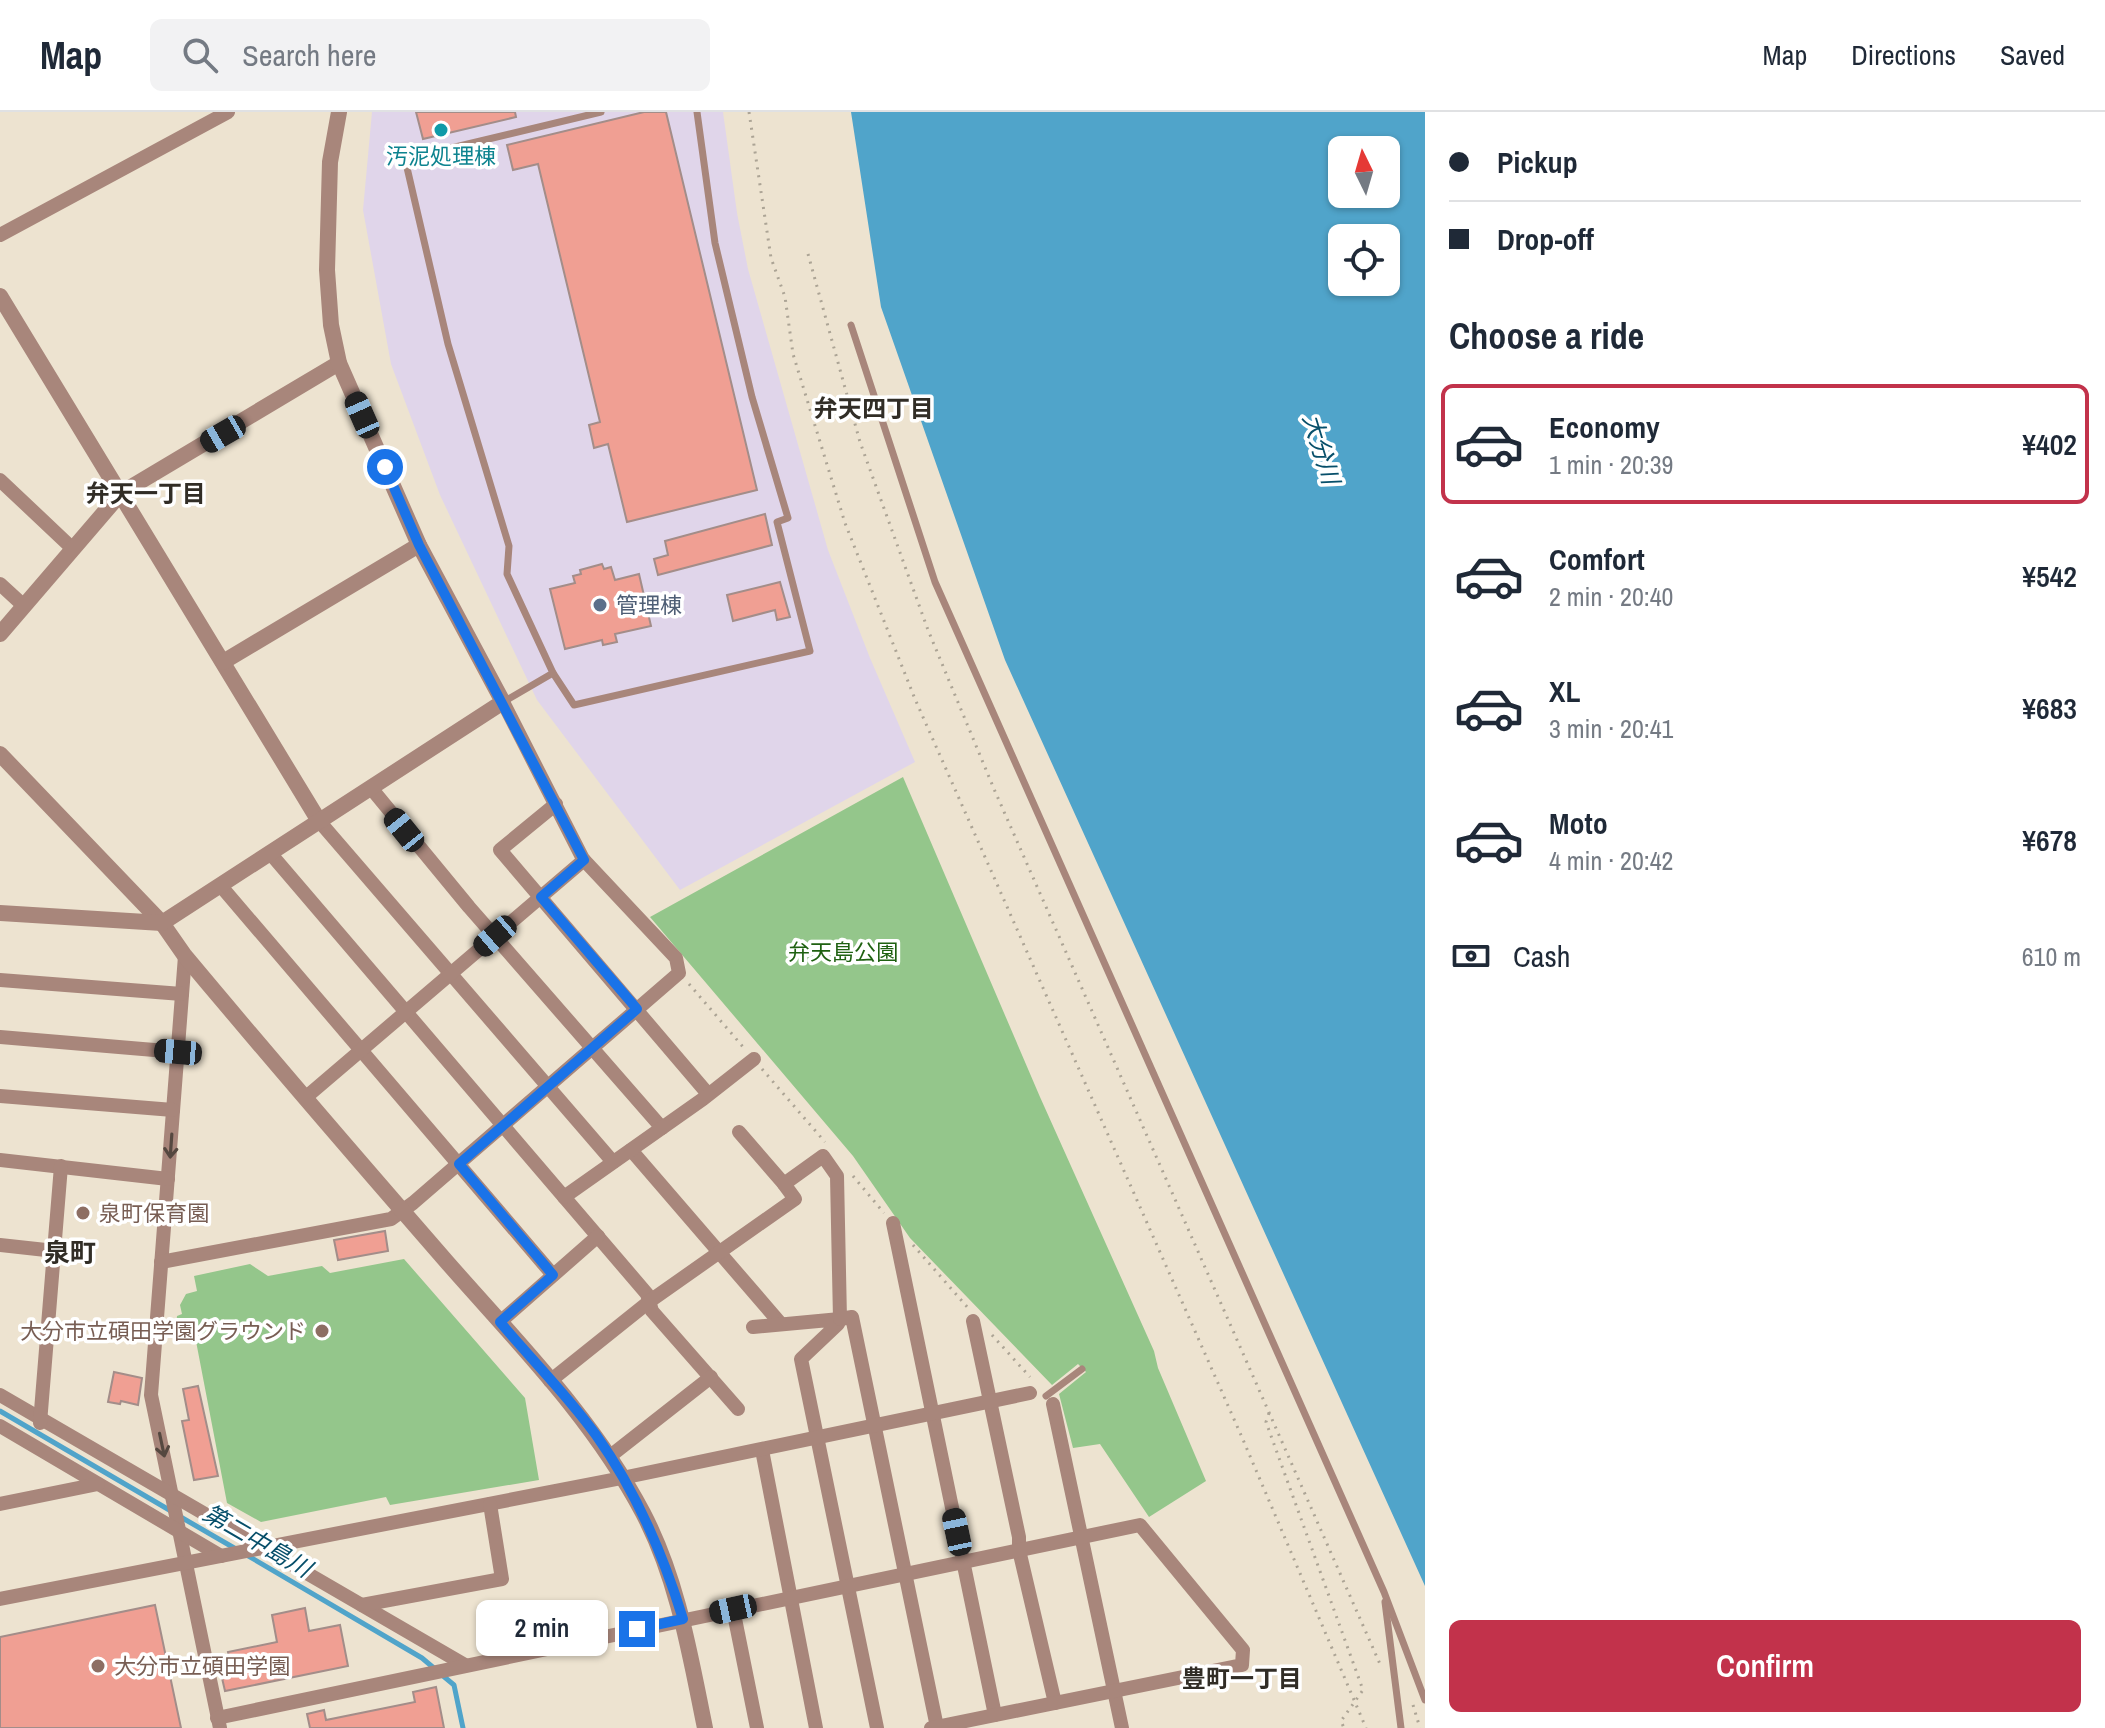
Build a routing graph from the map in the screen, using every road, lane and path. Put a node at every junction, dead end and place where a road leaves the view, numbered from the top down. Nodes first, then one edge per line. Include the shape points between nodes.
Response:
1 (228, 112) edge
2 (339, 112) edge
3 (601, 112) edge
4 (697, 112) edge
5 (749, 112) edge
6 (0, 235) edge
7 (808, 254) dead end
8 (0, 296) edge
9 (851, 325) dead end
10 (339, 363) junction
11 (0, 480) edge
12 (121, 493) junction
13 (419, 545) junction
14 (73, 549) junction
15 (0, 584) edge
16 (24, 606) junction
17 (0, 634) edge
18 (223, 662) junction
19 (553, 673) junction
20 (503, 702) junction
21 (0, 754) edge
22 (371, 788) junction
23 (556, 804) junction
24 (319, 821) junction
25 (270, 853) junction
26 (584, 860) junction
27 (220, 885) junction
28 (541, 897) junction
29 (0, 913) edge
30 (162, 923) junction
31 (495, 936) junction
32 (185, 956) junction
33 (679, 973) junction
34 (451, 974) junction
35 (0, 980) edge
36 (182, 994) junction
37 (637, 1009) junction
38 (406, 1012) junction
39 (0, 1037) edge
40 (593, 1049) junction
41 (362, 1050) junction
42 (178, 1052) junction
43 (754, 1059) junction
44 (548, 1087) junction
45 (708, 1094) junction
46 (0, 1096) edge
47 (305, 1098) junction
48 (173, 1110) junction
49 (503, 1126) junction
50 (662, 1128) junction
51 (739, 1132) dead end
52 (631, 1150) junction
53 (831, 1150) dead end
54 (0, 1160) edge
55 (613, 1162) junction
56 (459, 1164) junction
57 (61, 1166) junction
58 (846, 1168) dead end
59 (168, 1179) junction
60 (784, 1184) junction
61 (564, 1197) junction
62 (403, 1212) junction
63 (893, 1223) joint
64 (598, 1236) junction
65 (0, 1245) edge
66 (912, 1245) dead end
67 (55, 1251) junction
68 (719, 1252) junction
69 (161, 1262) junction
70 (553, 1275) junction
71 (650, 1301) junction
72 (973, 1316) joint
73 (840, 1319) junction
74 (500, 1322) junction
75 (781, 1324) junction
76 (753, 1327) dead end
77 (992, 1335) dead end
78 (1082, 1369) dead end
79 (711, 1377) junction
80 (550, 1381) junction
81 (1030, 1393) dead end
82 (0, 1395) edge
83 (1050, 1400) junction
84 (991, 1402) junction
85 (738, 1409) dead end
86 (1269, 1411) junction
87 (933, 1415) junction
88 (41, 1422) junction
89 (0, 1426) edge
90 (874, 1427) junction
91 (817, 1438) junction
92 (762, 1450) junction
93 (609, 1457) junction
94 (622, 1478) junction
95 (98, 1484) junction
96 (173, 1500) junction
97 (0, 1504) edge
98 (490, 1504) junction
99 (178, 1526) junction
100 (1081, 1537) junction
101 (260, 1549) junction
102 (1019, 1550) junction
103 (225, 1556) junction
104 (963, 1561) junction
105 (186, 1563) junction
106 (905, 1573) junction
107 (847, 1585) junction
108 (1384, 1592) junction
109 (791, 1597) junction
110 (0, 1599) edge
111 (362, 1605) junction
112 (733, 1609) junction
113 (683, 1619) junction
114 (465, 1665) junction
115 (1394, 1676) junction
116 (1114, 1691) junction
117 (1425, 1700) edge
118 (1355, 1702) junction
119 (1055, 1703) junction
120 (1413, 1705) dead end
121 (995, 1715) junction
122 (218, 1723) edge
123 (934, 1727) edge
124 (705, 1728) edge
125 (757, 1728) edge
126 (816, 1728) edge
127 (877, 1728) edge
128 (1122, 1728) edge
129 (1344, 1728) edge
130 (1366, 1728) edge
131 (1401, 1728) edge
132 (1420, 1728) edge

1 - 6 street
2 - 10 street via 330,162 327,270
3 - 19 lane via 405,159 448,344 509,546 507,574
4 - 19 lane via 715,243 788,518 777,522 810,651 574,705
5 - 118 path via 768,243 785,297 793,354 845,523 915,699
7 - 86 path via 860,442 928,630
8 - 12 street
9 - 108 lane via 935,582
10 - 12 street
10 - 13 street
11 - 14 street
12 - 14 street
12 - 18 street
13 - 18 street
13 - 20 street
14 - 16 street
15 - 16 street
16 - 17 street
18 - 24 street
19 - 20 lane
20 - 22 street
20 - 23 street
21 - 30 street
22 - 24 street
22 - 31 street
23 - 26 street
23 - 28 street via 500,850
24 - 25 street
24 - 34 street
25 - 27 street
25 - 38 street
26 - 28 street
26 - 33 street via 676,958
27 - 30 street
27 - 41 street
28 - 31 street
28 - 37 street
29 - 30 street
30 - 32 street
31 - 34 street
31 - 40 street
32 - 36 street
32 - 47 street
33 - 37 street
33 - 43 path
34 - 38 street
34 - 44 street
35 - 36 street
36 - 42 street
37 - 40 street
37 - 45 street
38 - 41 street
38 - 49 street
39 - 42 street
40 - 44 street
40 - 50 street
41 - 47 street
41 - 56 street
42 - 48 street
43 - 45 street
43 - 53 path
44 - 49 street
44 - 55 street
45 - 50 street
46 - 48 street
47 - 62 street
48 -> 59 street
49 - 56 street
49 - 61 street
50 - 52 street
51 - 60 street
52 - 55 street
52 - 68 street
54 - 57 street
55 - 61 street
56 - 62 street
56 - 70 street
57 - 59 street
57 - 67 street
58 - 63 path
59 - 69 street
60 - 68 street via 795,1199
60 - 73 street via 823,1156 837,1176
61 - 64 street
62 - 69 street via 391,1219
62 - 74 street
63 - 87 street
64 - 70 street
64 - 71 street
65 - 67 street
66 - 72 path
67 - 88 street
68 - 71 street
68 - 75 street
69 -> 96 street via 151,1395
70 - 74 street
71 - 79 street via 652,1311
71 - 80 street
72 - 84 street
73 - 75 street
73 - 90 street via 852,1317
73 - 91 street via 801,1359
74 - 80 street
75 - 76 street
77 - 83 path
78 - 83 lane
79 - 85 street
79 - 93 street
80 - 93 street
81 - 84 street
82 - 88 street
83 - 100 street
84 - 87 street
84 - 102 street
86 - 115 path via 1382,1669
86 - 118 path via 1266,1422 1363,1690
87 - 90 street
87 - 104 street
88 - 96 street
89 - 95 street
90 - 91 street
90 - 106 street
91 - 92 street
91 - 107 street
92 - 94 street
92 - 109 street
93 - 94 street
94 - 98 street
94 - 113 street via 657,1545
95 - 97 street
95 - 99 street
96 - 99 street
96 - 101 street
98 - 101 street
98 - 111 street via 502,1579
99 - 103 street
99 - 105 street
100 - 102 street
100 - 116 street
100 - 116 street via 1140,1525 1243,1650 1242,1665
101 - 103 street
101 - 111 street
102 - 104 street
102 - 119 street
103 - 105 street
104 - 106 street
104 - 121 street
105 - 110 street
105 - 122 street
106 - 107 street
106 - 123 street
107 - 109 street
107 - 127 street
108 - 115 lane
108 - 117 lane
109 - 112 street
109 - 126 street
111 - 114 street
112 - 113 street
112 - 125 street
113 - 114 street
113 - 124 street
114 - 122 street
115 - 131 lane
116 - 119 street
116 - 128 street
118 - 129 path via 1341,1721
118 - 130 path
119 - 121 street
120 - 132 path
121 - 123 street

